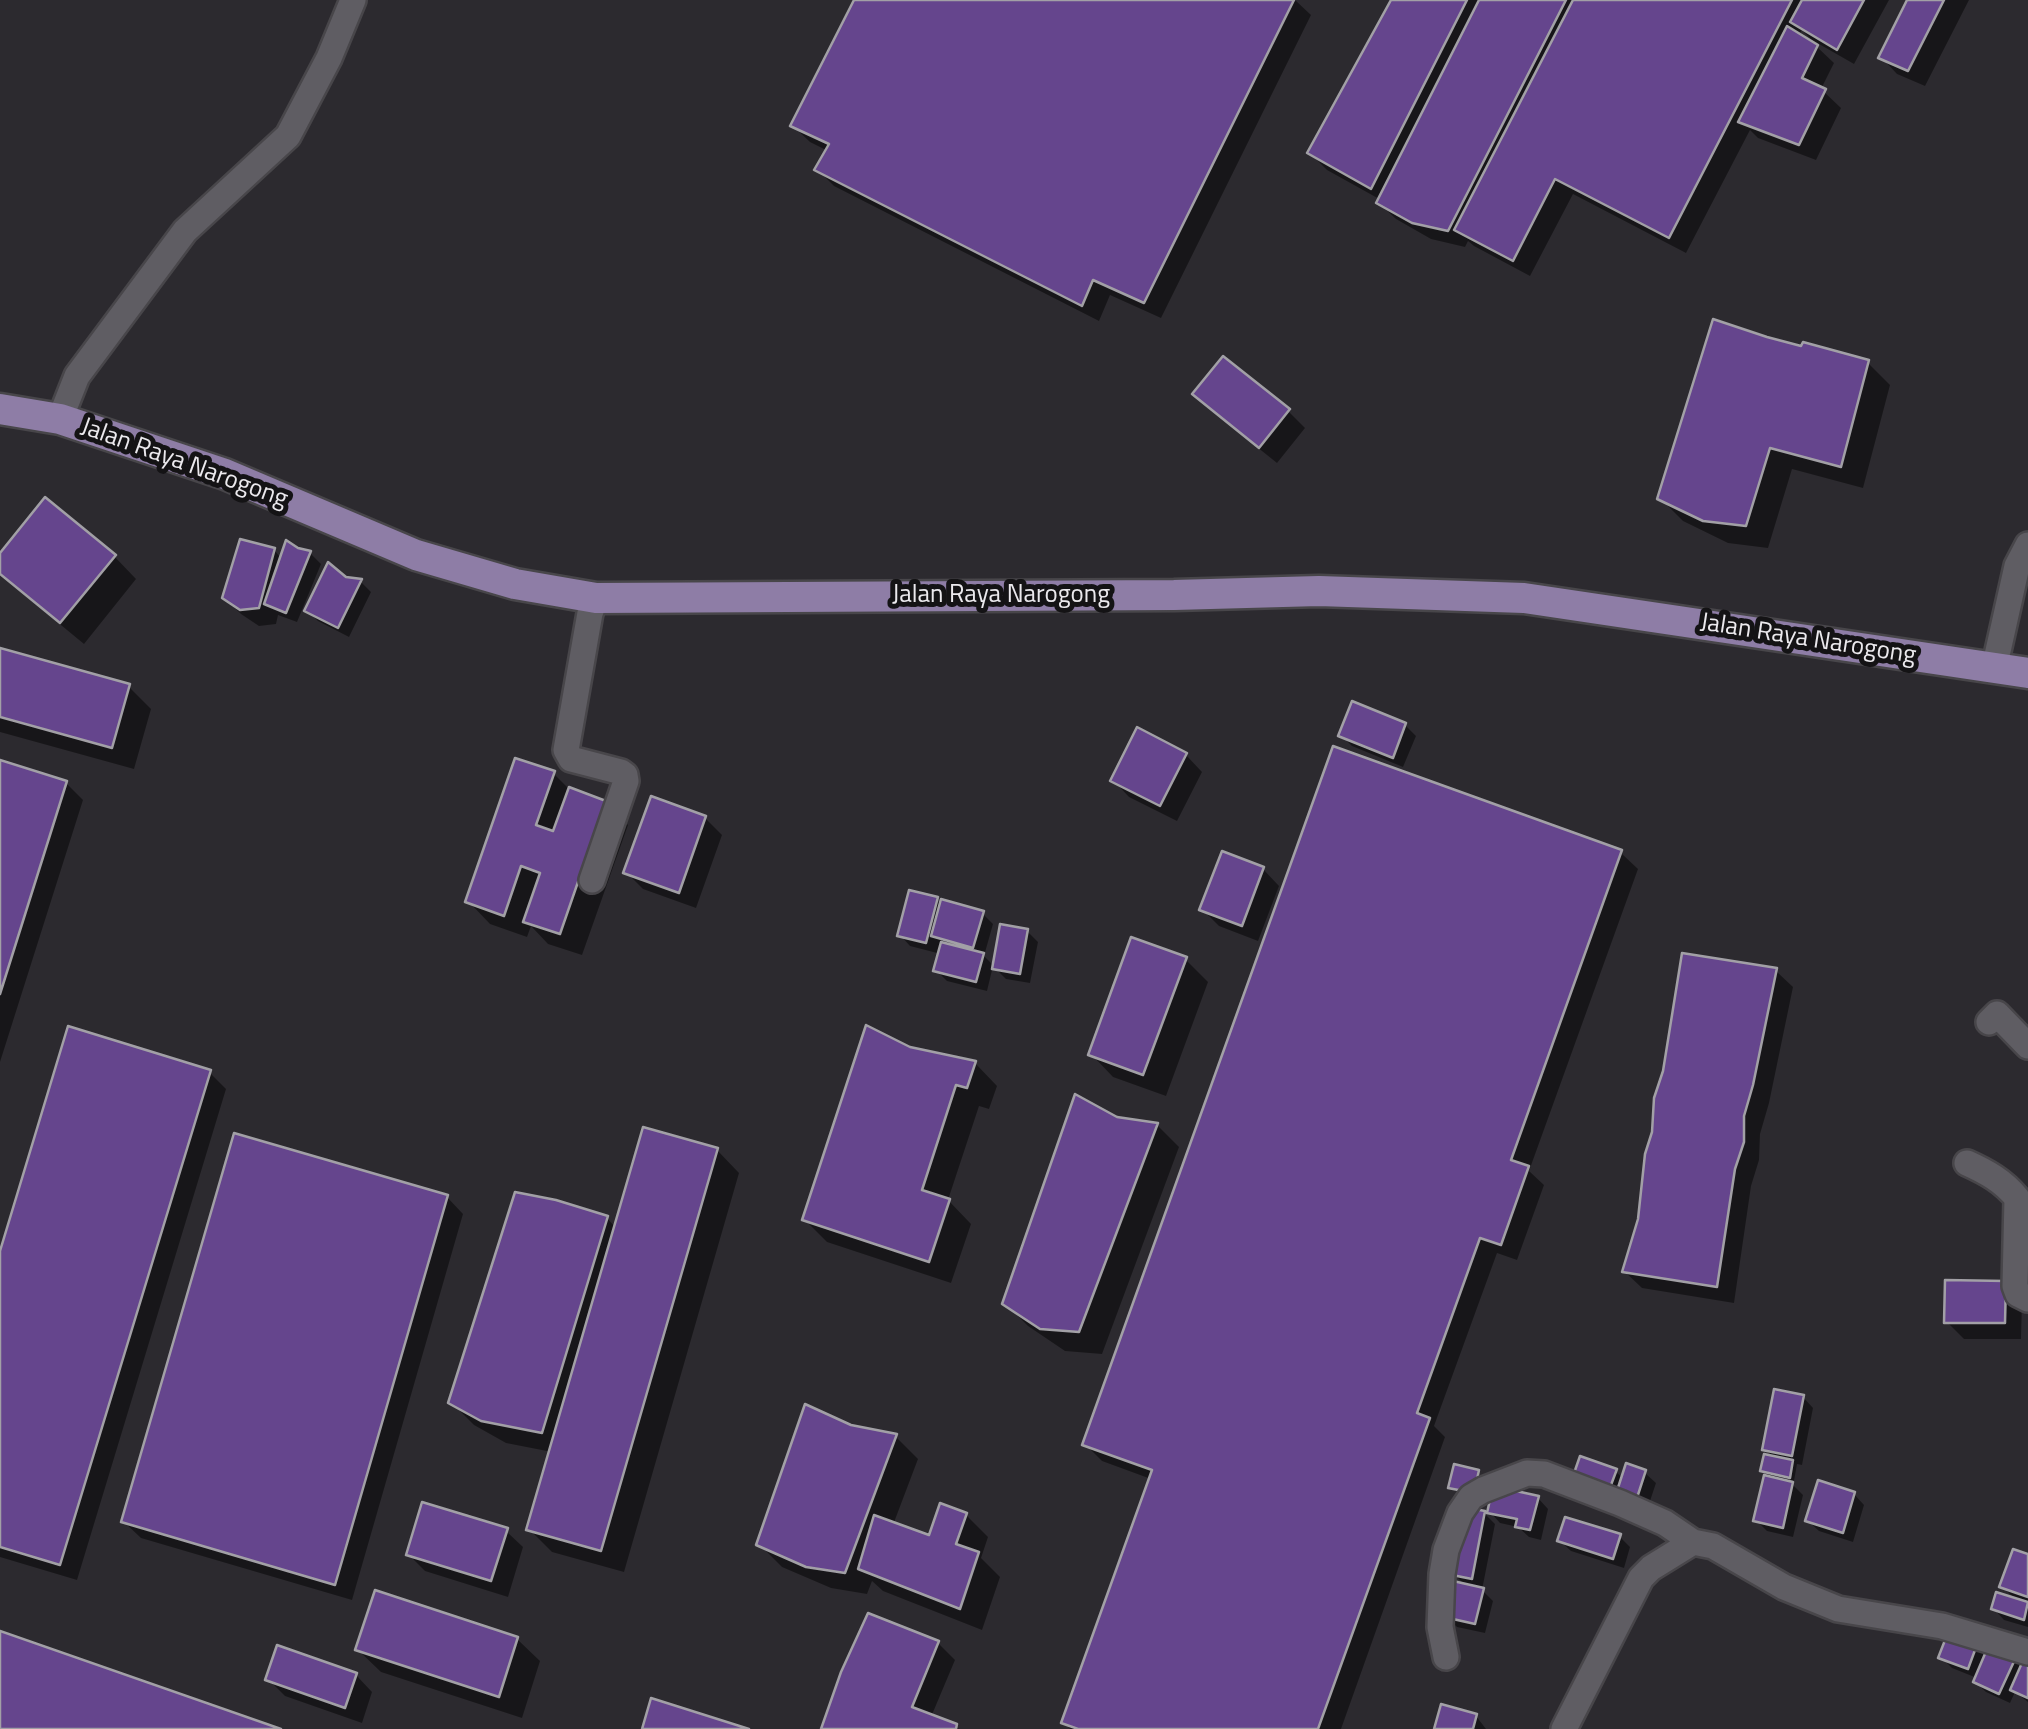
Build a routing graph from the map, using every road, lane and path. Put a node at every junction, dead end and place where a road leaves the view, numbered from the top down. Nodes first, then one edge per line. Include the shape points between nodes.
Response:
1 (353, 0) edge
2 (2, 414) edge
3 (60, 419) junction
4 (2028, 544) edge
5 (596, 598) junction
6 (1994, 669) junction
7 (2028, 673) edge
8 (592, 880) dead end
9 (1989, 1022) dead end
10 (2028, 1046) edge
11 (1967, 1162) dead end
12 (2023, 1198) edge
13 (2028, 1298) edge
14 (1693, 1542) junction
15 (2028, 1652) edge
16 (1446, 1657) dead end
17 (1564, 1729) edge

1 - 3 street via 288,136 185,231 77,376
2 - 3 main road, Jalan Raya Narogong
3 - 5 main road, Jalan Raya Narogong via 225,474 416,554 516,584
4 - 6 street
5 - 6 main road, Jalan Raya Narogong via 1318,592 1524,598
5 - 8 street via 566,750 572,759 621,772 626,781
6 - 7 main road, Jalan Raya Narogong
9 - 10 street via 1996,1014
11 - 12 street
12 - 13 street via 2015,1286
14 - 15 street via 1838,1609 1942,1626
14 - 16 street via 1620,1502 1544,1474 1527,1473 1482,1490 1460,1512 1446,1550 1440,1627
14 - 17 street via 1642,1578

